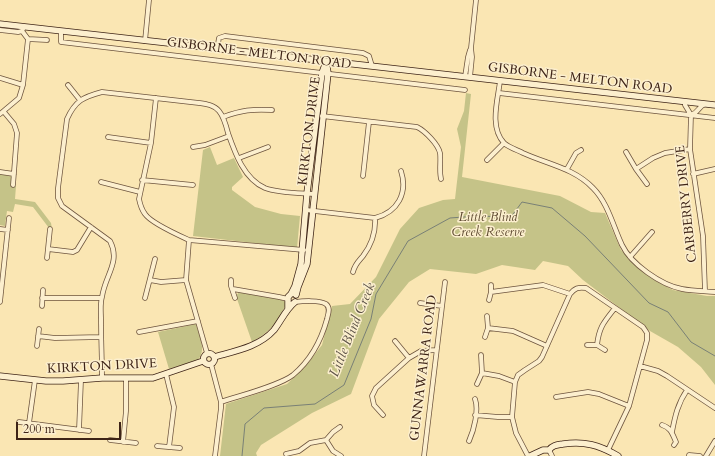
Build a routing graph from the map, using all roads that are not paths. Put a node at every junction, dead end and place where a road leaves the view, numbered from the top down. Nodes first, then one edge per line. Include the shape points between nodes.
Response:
1 (149, 0) edge
2 (476, 0) edge
3 (0, 24) edge
4 (23, 29) junction
5 (0, 30) edge
6 (61, 31) junction
7 (28, 40) junction
8 (46, 40) dead end
9 (145, 41) junction
10 (217, 49) junction
11 (326, 61) junction
12 (372, 66) junction
13 (325, 73) junction
14 (468, 77) junction
15 (0, 78) edge
16 (500, 81) junction
17 (23, 85) junction
18 (68, 85) dead end
19 (465, 90) dead end
20 (499, 93) junction
21 (156, 98) junction
22 (80, 100) junction
23 (685, 102) junction
24 (705, 104) junction
25 (715, 106) edge
26 (272, 110) dead end
27 (2, 113) edge
28 (691, 115) junction
29 (320, 116) junction
30 (223, 117) junction
31 (715, 118) edge
32 (369, 122) junction
33 (229, 136) junction
34 (108, 137) dead end
35 (504, 143) junction
36 (151, 144) junction
37 (193, 147) dead end
38 (268, 147) dead end
39 (690, 149) junction
40 (581, 150) dead end
41 (626, 152) dead end
42 (239, 158) junction
43 (487, 160) dead end
44 (567, 169) junction
45 (636, 169) junction
46 (715, 169) edge
47 (401, 171) dead end
48 (0, 172) edge
49 (14, 174) junction
50 (693, 174) junction
51 (362, 176) dead end
52 (440, 179) dead end
53 (142, 180) junction
54 (101, 182) dead end
55 (647, 184) dead end
56 (13, 185) dead end
57 (193, 185) dead end
58 (140, 192) junction
59 (310, 194) junction
60 (309, 210) junction
61 (9, 218) dead end
62 (375, 218) junction
63 (91, 227) junction
64 (0, 229) edge
65 (50, 229) dead end
66 (8, 230) junction
67 (652, 232) dead end
68 (189, 240) junction
69 (48, 249) junction
70 (305, 251) junction
71 (630, 257) junction
72 (47, 258) dead end
73 (155, 260) dead end
74 (353, 272) dead end
75 (150, 280) junction
76 (186, 280) junction
77 (231, 280) dead end
78 (445, 282) dead end
79 (491, 284) dead end
80 (232, 289) junction
81 (43, 290) dead end
82 (704, 291) junction
83 (491, 292) junction
84 (715, 292) edge
85 (570, 294) junction
86 (42, 298) junction
87 (101, 298) junction
88 (145, 298) dead end
89 (235, 298) dead end
90 (293, 298) junction
91 (490, 300) dead end
92 (0, 302) edge
93 (420, 303) dead end
94 (42, 306) dead end
95 (442, 306) junction
96 (615, 308) junction
97 (487, 316) dead end
98 (198, 321) junction
99 (488, 328) junction
100 (39, 329) dead end
101 (139, 332) dead end
102 (38, 336) junction
103 (101, 337) junction
104 (485, 337) dead end
105 (395, 341) dead end
106 (587, 345) dead end
107 (37, 346) dead end
108 (547, 346) junction
109 (597, 346) junction
110 (436, 350) junction
111 (605, 350) dead end
112 (207, 353) junction
113 (481, 355) dead end
114 (214, 357) junction
115 (409, 358) junction
116 (203, 361) junction
117 (211, 364) junction
118 (640, 366) junction
119 (482, 373) junction
120 (166, 374) junction
121 (0, 376) edge
122 (102, 378) junction
123 (126, 378) junction
124 (35, 380) junction
125 (81, 380) junction
126 (515, 382) junction
127 (477, 384) dead end
128 (687, 390) junction
129 (556, 397) dead end
130 (475, 399) dead end
131 (221, 402) junction
132 (629, 406) junction
133 (715, 408) edge
134 (475, 415) junction
135 (383, 416) dead end
136 (512, 417) junction
137 (19, 422) dead end
138 (29, 423) junction
139 (662, 425) dead end
140 (340, 427) dead end
141 (79, 430) junction
142 (89, 431) dead end
143 (672, 432) junction
144 (110, 440) dead end
145 (326, 440) junction
146 (469, 441) dead end
147 (715, 441) edge
148 (123, 442) junction
149 (136, 443) dead end
150 (674, 445) dead end
151 (157, 446) dead end
152 (170, 447) junction
153 (180, 448) dead end
154 (549, 450) junction
155 (608, 450) junction
156 (286, 454) dead end
157 (689, 455) dead end
158 (216, 456) edge
159 (341, 456) edge
160 (424, 456) edge
161 (529, 456) edge
162 (552, 456) edge
163 (618, 456) edge
164 (700, 456) edge
165 (706, 456) edge

1 - 9 street
2 - 14 street
3 - 4 main road, GISBORNE - MELTON ROAD
4 - 5 street, GISBORNE - MELTON ROAD via 18,32
4 - 6 main road, GISBORNE - MELTON ROAD
4 - 7 street
6 - 9 main road, GISBORNE - MELTON ROAD
6 - 13 street, GISBORNE - MELTON ROAD via 61,42
7 - 8 street
7 - 17 street
9 - 10 main road, GISBORNE - MELTON ROAD
10 - 11 main road, GISBORNE - MELTON ROAD
10 - 12 street, GISBORNE - MELTON ROAD via 219,38 225,36 363,53 369,56
11 - 12 main road, GISBORNE - MELTON ROAD
11 - 13 main road, KIRKTON DRIVE
12 - 14 main road, GISBORNE - MELTON ROAD
13 - 19 street, GISBORNE - MELTON ROAD
13 - 29 main road, KIRKTON DRIVE
14 - 16 main road, GISBORNE - MELTON ROAD
15 - 17 street
16 - 20 street
16 - 23 main road, GISBORNE - MELTON ROAD
17 - 27 street via 19,98
18 - 22 street
20 - 28 street, GISBORNE - MELTON ROAD
20 - 35 street via 495,123
21 - 22 street via 102,92 87,95
21 - 30 street via 213,106
21 - 36 street
22 - 63 street via 67,119 58,198 62,206
23 - 24 main road, GISBORNE - MELTON ROAD
23 - 28 street, CARBERRY DRIVE
24 - 25 main road, GISBORNE - MELTON ROAD
24 - 28 street via 696,114
26 - 30 street via 239,111
27 - 49 street via 14,124 17,133
28 - 31 street, GISBORNE - MELTON ROAD
28 - 39 street, CARBERRY DRIVE
29 - 32 street
29 - 59 main road, KIRKTON DRIVE
30 - 33 street
32 - 51 street
32 - 52 street via 417,127 427,133 440,154
33 - 37 street
33 - 42 street
34 - 36 street
35 - 43 street
35 - 44 street via 527,155
36 - 53 street
38 - 42 street
39 - 45 street via 664,153
39 - 50 street, CARBERRY DRIVE
40 - 44 street via 576,153
41 - 45 street
42 - 59 street via 246,174 258,184 266,188
44 - 71 street via 593,188
45 - 55 street
46 - 50 street
47 - 62 street via 404,187 398,203 392,210
48 - 49 street
49 - 56 street
50 - 82 street, CARBERRY DRIVE via 703,236
53 - 57 street
53 - 58 street
54 - 58 street
58 - 68 street via 139,199 145,215
59 - 60 main road, KIRKTON DRIVE
60 - 62 street
60 - 70 main road, KIRKTON DRIVE
61 - 66 street
62 - 74 street via 373,241 355,264
63 - 69 street via 77,250 73,252
63 - 87 street via 110,240 114,255
64 - 66 street
65 - 69 street
66 - 92 street
67 - 71 street
68 - 70 street
68 - 76 street
69 - 72 street
70 - 90 main road, KIRKTON DRIVE
71 - 82 street via 670,286
73 - 75 street
75 - 76 street
75 - 88 street
76 - 98 street
77 - 80 street
78 - 95 street, GUNNAWARRA ROAD
79 - 83 street
80 - 89 street
80 - 90 street
81 - 86 street
82 - 84 street
83 - 85 street via 543,285
83 - 91 street
85 - 96 street via 575,288 586,288
85 - 108 street
86 - 87 street
86 - 94 street
87 - 103 street
90 - 114 main road, KIRKTON DRIVE via 279,323 264,339
90 - 131 street via 323,303 327,306 329,311 318,346 302,366 282,382
93 - 95 street
95 - 110 street, GUNNAWARRA ROAD
96 - 109 street via 599,331
96 - 118 street via 646,331 647,340
97 - 99 street
98 - 101 street
98 - 112 street
99 - 104 street
99 - 108 street via 513,331
100 - 102 street
102 - 103 street
102 - 107 street
103 - 122 street
105 - 115 street
106 - 109 street
108 - 126 street via 539,361 518,375
109 - 111 street
110 - 115 street via 421,351
110 - 160 street, GUNNAWARRA ROAD
112 - 114 main road
112 - 116 main road
113 - 119 street
114 - 117 main road
115 - 135 street via 376,388 372,396 374,405
116 - 117 main road via 205,364
116 - 120 main road, KIRKTON DRIVE
117 - 131 street
118 - 128 street via 658,371
118 - 132 street
119 - 126 street
119 - 127 street
120 - 123 main road, KIRKTON DRIVE via 153,378
120 - 152 street via 174,407
121 - 124 main road, KIRKTON DRIVE
122 - 123 main road, KIRKTON DRIVE
122 - 125 main road, KIRKTON DRIVE
123 - 148 street
124 - 125 main road, KIRKTON DRIVE
124 - 138 street
125 - 141 street
126 - 136 street
128 - 133 street
128 - 143 street via 676,410
129 - 132 street via 588,392
130 - 134 street
131 - 158 street
132 - 155 street
134 - 136 street
134 - 146 street
136 - 161 street via 516,432
137 - 138 street
138 - 141 street
139 - 143 street
140 - 145 street
141 - 142 street
143 - 150 street via 676,442
144 - 148 street
145 - 156 street via 310,443 299,451
145 - 159 street via 333,451
147 - 165 street
148 - 149 street
151 - 152 street
152 - 153 street
154 - 155 main road via 552,446 577,442 590,443
154 - 161 main road
154 - 162 street
155 - 163 main road
157 - 164 street

